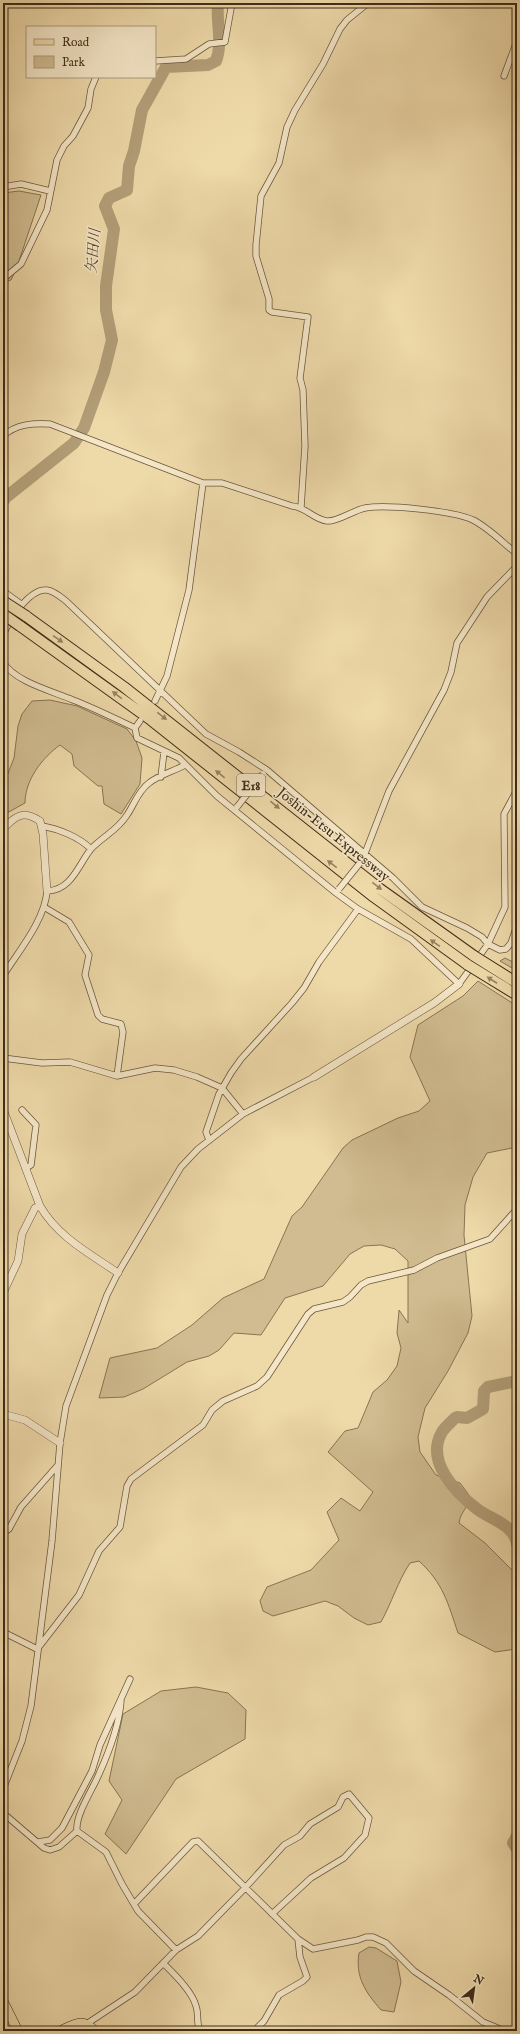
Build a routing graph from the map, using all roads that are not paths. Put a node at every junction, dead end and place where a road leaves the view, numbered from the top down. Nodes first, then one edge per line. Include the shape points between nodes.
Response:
1 (232, 3) edge
2 (368, 3) edge
3 (517, 41) edge
4 (156, 61) edge
5 (504, 76) dead end
6 (96, 78) edge
7 (3, 187) edge
8 (50, 191) junction
9 (3, 279) edge
10 (3, 436) edge
11 (203, 483) junction
12 (301, 507) junction
13 (517, 554) edge
14 (517, 566) edge
15 (3, 592) edge
16 (3, 601) edge
17 (21, 604) junction
18 (3, 614) edge
19 (3, 635) edge
20 (3, 662) edge
21 (160, 692) junction
22 (155, 701) dead end
23 (140, 721) dead end
24 (135, 728) junction
25 (164, 752) junction
26 (185, 764) junction
27 (265, 772) junction
28 (161, 777) junction
29 (517, 790) edge
30 (515, 798) edge
31 (236, 809) junction
32 (42, 826) junction
33 (5, 827) edge
34 (91, 849) junction
35 (365, 855) junction
36 (47, 891) junction
37 (338, 891) junction
38 (44, 907) junction
39 (358, 909) junction
40 (517, 925) edge
41 (488, 944) junction
42 (3, 976) edge
43 (517, 983) edge
44 (459, 984) junction
45 (517, 995) edge
46 (3, 1058) edge
47 (117, 1076) junction
48 (314, 1077) joint
49 (222, 1088) junction
50 (3, 1109) edge
51 (22, 1110) dead end
52 (243, 1114) junction
53 (209, 1140) junction
54 (26, 1168) junction
55 (40, 1206) junction
56 (517, 1209) edge
57 (118, 1273) junction
58 (3, 1293) edge
59 (3, 1414) edge
60 (60, 1443) junction
61 (58, 1465) junction
62 (3, 1533) edge
63 (3, 1632) edge
64 (37, 1649) junction
65 (130, 1679) dead end
66 (121, 1701) junction
67 (3, 1789) edge
68 (3, 1812) edge
69 (78, 1831) junction
70 (38, 1842) junction
71 (245, 1888) junction
72 (134, 1904) junction
73 (272, 1914) junction
74 (298, 1938) junction
75 (176, 1950) junction
76 (163, 1963) junction
77 (3, 2001) edge
78 (88, 2024) junction
79 (517, 2028) edge
80 (18, 2031) edge
81 (60, 2031) edge
82 (95, 2031) edge
83 (200, 2031) edge
84 (254, 2031) edge
85 (505, 2031) edge
86 (512, 2031) edge

1 - 4 street via 225,42 209,44 186,59
2 - 12 street via 340,29 323,64 295,110 287,127 278,163 261,196 256,250 261,277 269,299 269,310 308,317 300,378 303,390 305,446
3 - 5 street
6 - 8 street via 88,108 57,160
7 - 8 street via 21,184
8 - 9 street via 47,210 21,264
10 - 11 street via 22,425 50,424
11 - 12 street via 222,483
11 - 21 street via 189,590 167,676
12 - 13 street via 328,521 365,508 414,508 464,517 475,521
14 - 35 street via 487,597 458,643 444,690 389,791
15 - 17 street
16 -> 43 highway, Joshin-Etsu Expressway / E18, bridge via 124,687 380,889 474,956
17 - 19 street
17 - 21 street via 37,592 46,590 60,596
45 -> 18 highway, Joshin-Etsu Expressway / E18, bridge via 468,965 385,906 145,716
20 - 24 street via 14,673 36,686
21 - 22 street
21 - 27 street via 206,734 239,752
23 - 24 street
24 - 25 street via 137,738
25 - 26 street via 179,758
25 - 28 street
26 - 28 street
26 - 31 street
27 - 31 street, bridge
27 - 35 street
28 - 34 street via 149,783 120,824
29 - 30 street
30 - 41 street via 504,814 505,907
31 - 37 street
32 - 33 street via 40,821 31,815 22,815 14,818
32 - 34 street via 55,828 85,843
32 - 36 street
34 - 36 street via 77,873 55,891
35 - 37 street, bridge
35 - 41 street via 394,878 422,907 467,928
36 - 38 street
37 - 39 street
38 - 42 street
38 - 47 street via 69,922 89,955 86,975 98,1015 102,1019 121,1024 123,1032
39 - 44 street via 411,939
39 - 49 street via 319,962 304,988 276,1023 241,1059
40 - 41 street via 514,937 506,949 500,950
41 - 44 street
44 - 48 street via 434,1003
46 - 47 street via 42,1063 70,1062
47 - 49 street via 155,1068 192,1076
48 - 52 street
49 - 52 street
49 - 53 street via 206,1132
50 - 54 street
51 - 54 street via 36,1125 31,1165
52 - 53 street
53 - 57 street via 181,1167
54 - 55 street
55 - 57 street via 61,1233
55 - 58 street via 35,1208 22,1234 18,1261
56 - 64 street via 490,1239 437,1258 414,1270 368,1281 343,1302 314,1309 308,1314 267,1377 257,1386 212,1410 203,1425 131,1479 127,1486 120,1527 99,1551 79,1596
57 - 60 street via 107,1295 66,1406
59 - 60 street via 25,1420
60 - 61 street
61 - 62 street via 21,1507 9,1529
61 - 64 street via 52,1541
63 - 64 street
64 - 67 street via 27,1726
65 - 66 street
66 - 69 street via 109,1751 86,1800 77,1826
66 - 70 street via 100,1745 92,1771 62,1828 50,1840
68 - 70 street
69 - 70 street via 59,1847 50,1850
69 - 72 street via 106,1852
71 - 72 street via 198,1841 193,1842
71 - 73 street
71 - 73 street via 284,1845 300,1836 310,1824 338,1807 343,1797 349,1794 369,1818 365,1835 344,1858 311,1878
71 - 75 street via 198,1936
72 - 75 street
73 - 74 street
74 - 84 street via 300,1957 307,1977 279,1995 264,2022
74 - 85 street via 316,1949 373,1937 386,1943 414,1971 483,2022
75 - 76 street
76 - 78 street via 135,1992
76 - 83 street via 182,1983 196,2006 197,2025
77 - 80 main road
78 - 81 main road via 76,2024
78 - 82 main road
79 - 86 street

